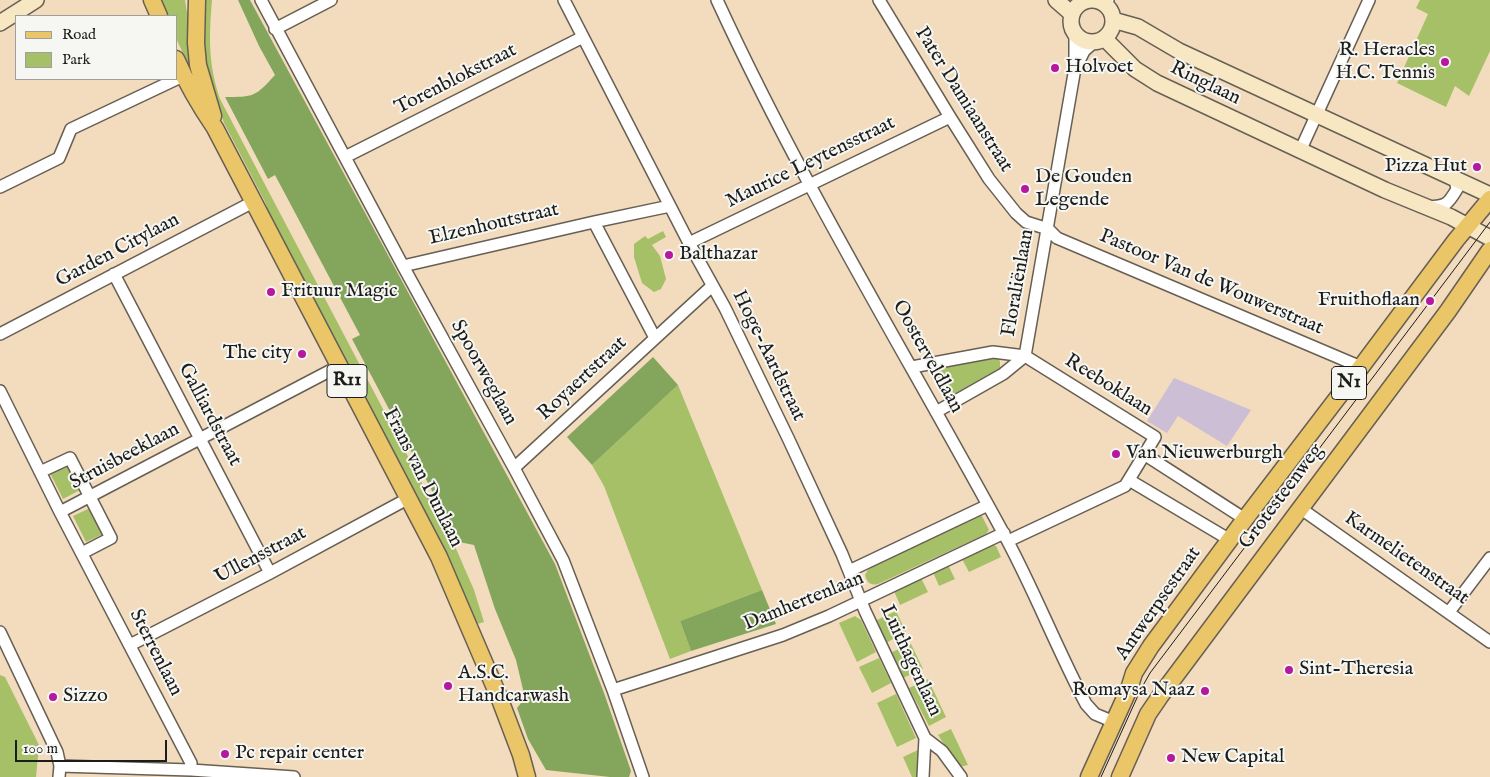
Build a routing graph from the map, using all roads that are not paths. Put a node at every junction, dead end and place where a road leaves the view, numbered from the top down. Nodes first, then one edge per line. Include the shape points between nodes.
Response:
1 (36, 0) edge
2 (152, 0) edge
3 (197, 0) edge
4 (261, 0) edge
5 (331, 0) edge
6 (564, 0) edge
7 (717, 0) edge
8 (879, 0) edge
9 (1056, 0) edge
10 (1369, 0) edge
11 (1107, 2) edge
12 (1078, 6) edge
13 (159, 15) edge
14 (1113, 20) junction
15 (0, 23) edge
16 (276, 29) junction
17 (1075, 32) junction
18 (582, 38) junction
19 (1099, 40) junction
20 (178, 64) edge
21 (1075, 68) junction
22 (183, 76) junction
23 (178, 78) edge
24 (175, 80) edge
25 (1316, 114) junction
26 (950, 117) junction
27 (215, 128) junction
28 (1300, 151) junction
29 (345, 156) junction
30 (1455, 179) junction
31 (808, 184) junction
32 (0, 187) edge
33 (1490, 195) edge
34 (1490, 199) edge
35 (253, 202) junction
36 (670, 206) junction
37 (1429, 207) junction
38 (594, 222) junction
39 (1468, 226) junction
40 (1048, 229) junction
41 (1490, 238) edge
42 (689, 243) junction
43 (1490, 250) edge
44 (403, 266) junction
45 (114, 274) junction
46 (712, 286) junction
47 (0, 334) edge
48 (655, 338) junction
49 (1025, 356) junction
50 (339, 366) junction
51 (1362, 367) junction
52 (912, 368) junction
53 (0, 391) edge
54 (936, 412) junction
55 (200, 439) junction
56 (1144, 454) junction
57 (514, 468) junction
58 (40, 472) junction
59 (1129, 480) junction
60 (90, 496) junction
61 (409, 498) junction
62 (988, 505) junction
63 (1300, 508) junction
64 (60, 512) junction
65 (1245, 519) junction
66 (1006, 537) junction
67 (1230, 540) junction
68 (82, 554) junction
69 (1490, 558) edge
70 (849, 571) junction
71 (270, 573) junction
72 (860, 600) junction
73 (1449, 612) junction
74 (0, 632) edge
75 (1490, 642) edge
76 (130, 645) junction
77 (5, 655) edge
78 (613, 690) junction
79 (1114, 722) junction
80 (925, 738) junction
81 (191, 770) junction
82 (60, 771) edge
83 (230, 775) edge
84 (294, 777) edge
85 (527, 777) edge
86 (643, 777) edge
87 (923, 777) edge
88 (961, 777) edge
89 (1089, 777) edge
90 (1120, 777) edge

1 - 15 street
2 - 13 main road
3 - 27 main road, Frans van Dunlaan / R11 via 198,65
4 - 16 street, Spoorweglaan
5 - 16 street
6 - 18 street, Hoge-Aardstraat
7 - 31 street, Oosterveldlaan
8 - 26 street, Pater Damiaanstraat
9 - 12 street
10 - 25 street
11 - 12 street via 1091,0
11 - 14 street
12 - 17 street via 1071,22
14 - 19 street via 1109,33
14 - 25 street, Ringlaan via 1138,28 1178,51
16 - 29 street, Spoorweglaan
17 - 19 street, Ringlaan via 1083,40
17 - 21 street, Floraliënlaan
18 - 29 street, Torenblokstraat
18 - 36 street, Hoge-Aardstraat
19 - 21 street, Floraliënlaan via 1084,51
19 - 28 street, Ringlaan via 1157,83
20 - 22 main road, Frans van Dunlaan / R11
21 - 40 street, Floraliënlaan
22 - 23 street
22 - 27 main road, Frans van Dunlaan / R11
24 - 32 street via 71,129 60,158
25 - 28 street
25 - 30 street, Ringlaan
26 - 31 street, Maurice Leytensstraat
26 - 40 street, Pater Damiaanstraat via 989,180 1016,213 1026,222
27 - 35 main road, Frans van Dunlaan / R11
28 - 37 street, Ringlaan
29 - 44 street, Spoorweglaan
30 - 33 street, Ringlaan
30 - 37 street via 1457,189 1447,204
31 - 42 street, Maurice Leytensstraat
31 - 52 street, Oosterveldlaan
34 - 39 main road, N1
35 - 45 street, Garden Citylaan
35 - 50 main road, Frans van Dunlaan / R11
36 - 38 street, Elzenhoutstraat
36 - 42 street, Hoge-Aardstraat
37 - 39 street, Ringlaan
38 - 44 street, Elzenhoutstraat
38 - 48 street
39 - 41 street, Ringlaan
39 - 51 main road, Grotesteenweg / N1
40 - 49 street, Floraliënlaan
40 - 51 street, Pastoor Van de Wouwerstraat via 1057,238
42 - 46 street, Hoge-Aardstraat
43 - 63 main road, Grotesteenweg / N1
44 - 57 street, Spoorweglaan
45 - 47 street, Garden Citylaan
45 - 55 street, Galliardstraat
46 - 48 street, Royaertstraat
46 - 70 street, Hoge-Aardstraat via 784,429
48 - 57 street, Royaertstraat
49 - 52 street via 992,352
49 - 54 street via 1003,374
49 - 56 street, Reeboklaan via 1155,437
50 - 55 street, Struisbeeklaan
50 - 61 main road, Frans van Dunlaan / R11
51 - 65 main road, Grotesteenweg / N1
52 - 54 street, Oosterveldlaan
53 - 58 street, Sterrenlaan
54 - 62 street, Oosterveldlaan
55 - 60 street, Struisbeeklaan
55 - 71 street, Galliardstraat
56 - 59 street, Damhertenlaan
56 - 65 street
57 - 78 street, Spoorweglaan via 563,560
58 - 60 street via 70,458
58 - 64 street, Sterrenlaan
59 - 66 street, Damhertenlaan via 1125,486
59 - 67 street
60 - 64 street, Struisbeeklaan
60 - 68 street via 111,538
61 - 71 street, Ullensstraat
61 - 85 main road, Frans van Dunlaan / R11 via 461,604
62 - 66 street, Oosterveldlaan
62 - 70 street, Damhertenlaan
63 - 73 street, Karmelietenstraat
63 - 90 main road, Grotesteenweg / N1 via 1148,714
64 - 68 street, Sterrenlaan
65 - 67 main road, Grotesteenweg / N1
66 - 72 street, Damhertenlaan
66 - 79 street, Oosterveldlaan via 1086,704 1095,714
67 - 79 main road, Antwerpsestraat / N1 via 1143,657
68 - 76 street, Sterrenlaan
69 - 73 street
70 - 72 street, Hoge-Aardstraat
71 - 76 street, Ullensstraat
72 - 78 street, Damhertenlaan via 783,635
72 - 80 street, Luithagenlaan
73 - 75 street, Karmelietenstraat
74 - 77 street
76 - 81 street, Sterrenlaan via 191,763
77 - 82 street via 57,752
78 - 86 street, Spoorweglaan
79 - 89 main road, Antwerpsestraat / N1
80 - 87 street, Luithagenlaan
80 - 88 street, Luithagenlaan via 942,751
81 - 82 street
81 - 83 street
83 - 84 street

